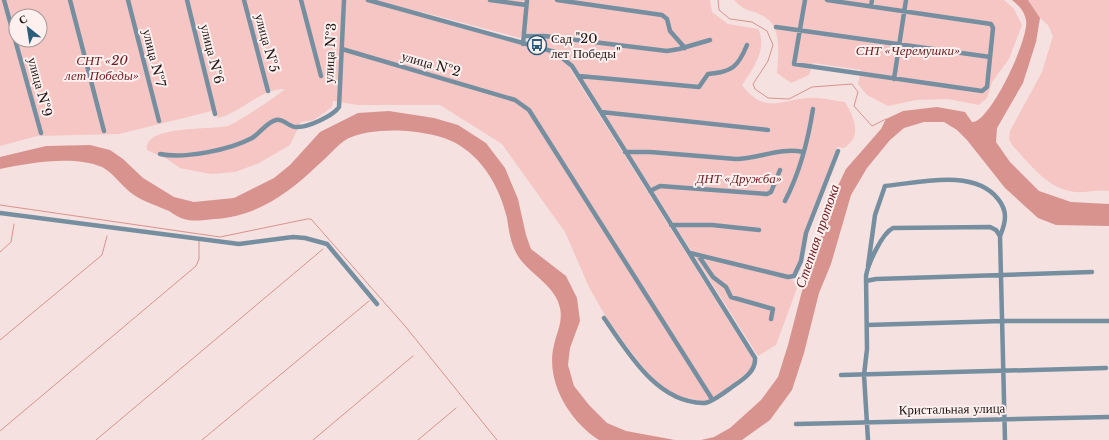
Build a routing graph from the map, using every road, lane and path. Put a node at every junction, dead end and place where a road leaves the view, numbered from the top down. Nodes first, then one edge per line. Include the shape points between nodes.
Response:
1 (4, 0) edge
2 (70, 0) edge
3 (128, 0) edge
4 (187, 0) edge
5 (244, 0) edge
6 (301, 0) edge
7 (344, 0) edge
8 (368, 0) edge
9 (490, 0) edge
10 (557, 0) edge
11 (805, 0) edge
12 (827, 0) edge
13 (872, 0) edge
14 (906, 0) edge
15 (838, 1) edge
16 (526, 2) edge
17 (872, 6) junction
18 (904, 11) junction
19 (776, 27) dead end
20 (799, 30) junction
21 (524, 36) junction
22 (710, 40) dead end
23 (523, 44) junction
24 (900, 44) junction
25 (747, 45) dead end
26 (685, 48) junction
27 (342, 49) junction
28 (990, 57) junction
29 (321, 76) dead end
30 (579, 76) junction
31 (894, 78) junction
32 (268, 91) dead end
33 (813, 109) dead end
34 (601, 112) junction
35 (215, 114) dead end
36 (159, 121) dead end
37 (768, 130) dead end
38 (104, 131) dead end
39 (41, 133) dead end
40 (838, 151) dead end
41 (625, 152) junction
42 (803, 152) junction
43 (160, 154) dead end
44 (780, 170) dead end
45 (650, 191) junction
46 (785, 201) dead end
47 (0, 213) edge
48 (671, 225) junction
49 (759, 230) dead end
50 (1000, 236) junction
51 (690, 253) junction
52 (698, 255) junction
53 (868, 266) junction
54 (1092, 272) dead end
55 (1001, 274) junction
56 (866, 281) junction
57 (377, 304) dead end
58 (604, 318) dead end
59 (770, 319) dead end
60 (1003, 321) junction
61 (1109, 321) edge
62 (866, 325) junction
63 (1106, 368) dead end
64 (1003, 372) junction
65 (842, 375) dead end
66 (864, 375) junction
67 (712, 399) junction
68 (1109, 417) edge
69 (1005, 419) junction
70 (867, 422) junction
71 (796, 424) dead end
72 (868, 440) edge
73 (1005, 440) edge

1 - 39 street, улица №9
2 - 38 street
3 - 36 street, улица №7
4 - 35 street, улица №6
5 - 32 street, улица №5
6 - 29 street
7 - 27 street, улица №3
8 - 23 street
9 - 16 street
10 - 26 street via 662,15 667,19 670,31
11 - 20 street
12 - 15 street
13 - 17 street
14 - 18 street
15 - 17 street
16 - 21 street
17 - 18 street
18 - 24 street
18 - 28 street via 991,24 993,28
19 - 20 street
20 - 24 street
20 - 31 street via 794,64
21 - 23 street
21 - 26 street via 544,36 666,51
22 - 26 street
23 - 30 street via 555,52 572,66
24 - 28 street
24 - 31 street
25 - 30 street via 734,67 726,72 708,74 699,87
27 - 43 street, улица №3 via 339,107 316,122 295,127 274,120 252,138 228,149 172,156
27 - 67 street, улица №2 via 515,100 529,110
28 - 31 street via 987,87 984,90
30 - 34 street
33 - 42 street
34 - 37 street
34 - 41 street
40 - 52 street via 806,232 801,261 794,276 788,277
41 - 42 street via 736,159
41 - 45 street
42 - 46 street via 795,182
44 - 45 street via 771,192 767,194 660,186
45 - 48 street
47 - 57 street via 239,244 293,237 318,240 326,244
48 - 49 street via 712,225
48 - 51 street
50 - 53 street via 990,227 893,228 886,234
50 - 53 street via 1004,227 1005,208 996,196 980,184 963,180 884,186 875,215
50 - 55 street
51 - 52 street
51 - 67 street via 755,358 754,369 722,395
52 - 59 street via 713,277 726,287 731,297 773,309
53 - 56 street
54 - 55 street
55 - 56 street
55 - 60 street
56 - 62 street
58 - 67 street via 650,379 674,397 704,404
60 - 61 street
60 - 62 street
60 - 64 street
62 - 66 street
63 - 64 street
64 - 66 street
64 - 69 street
65 - 66 street
66 - 70 street
68 - 69 street, Кристальная улица
69 - 70 street, Кристальная улица
69 - 73 street
70 - 71 street, Кристальная улица
70 - 72 street

